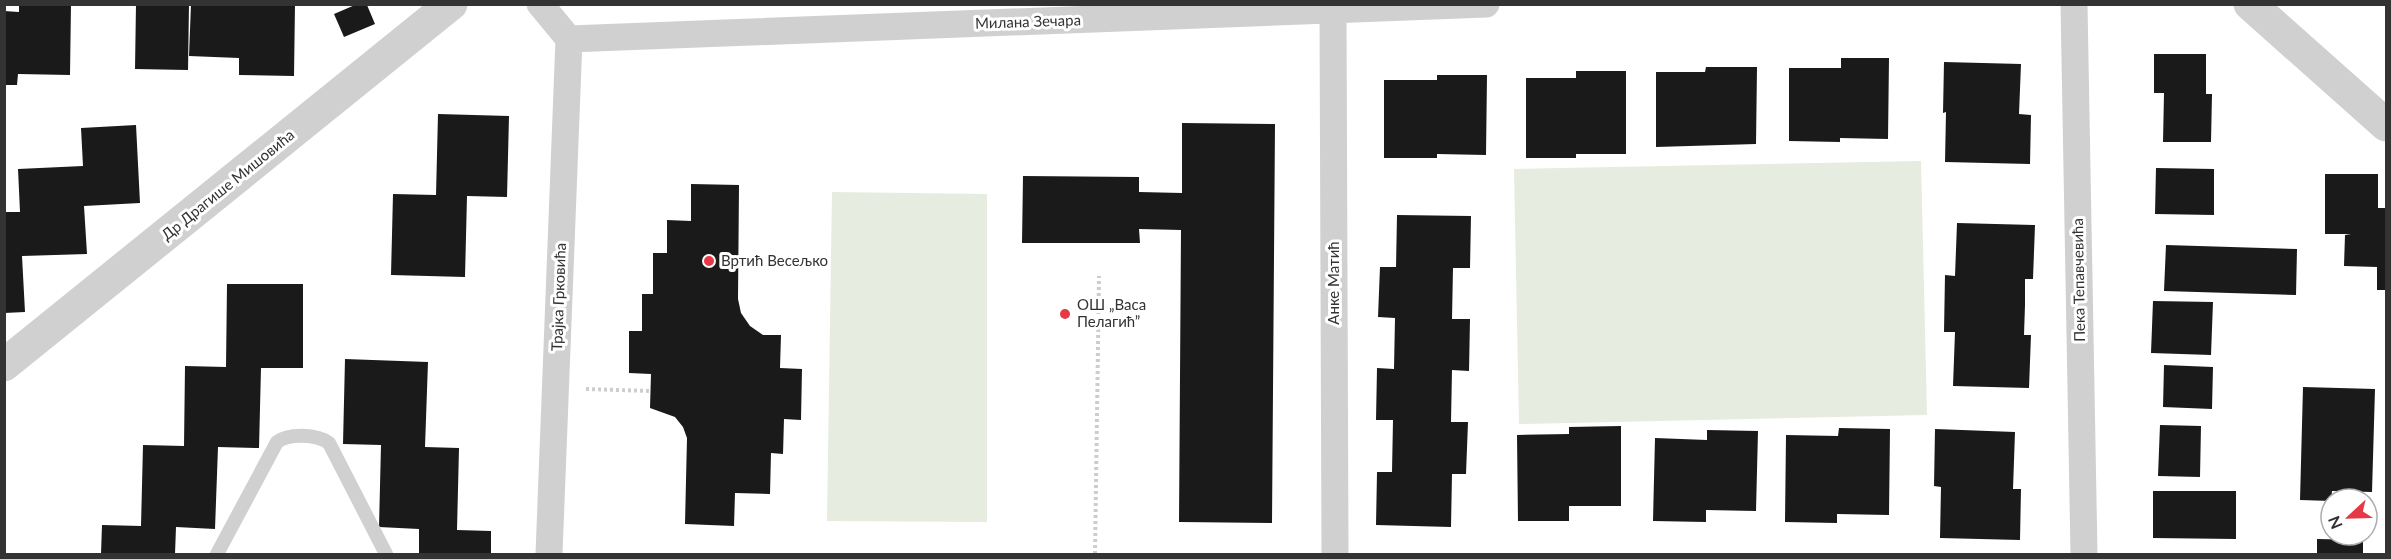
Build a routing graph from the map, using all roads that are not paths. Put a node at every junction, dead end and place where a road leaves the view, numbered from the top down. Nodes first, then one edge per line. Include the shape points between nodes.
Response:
1 (451, 4) edge
2 (540, 4) edge
3 (1486, 4) edge
4 (2074, 4) edge
5 (2250, 4) edge
6 (1344, 9) edge
7 (569, 39) junction
8 (2386, 125) edge
9 (4, 365) edge
10 (217, 555) edge
11 (386, 555) edge
12 (549, 555) edge
13 (1335, 555) edge
14 (2084, 555) edge

1 - 9 street, Др Драгише Мишовића
2 - 7 street
3 - 6 street, Милана Зечара
4 - 14 street, Пека Тепавчевића
5 - 8 street
6 - 7 street, Милана Зечара
6 - 13 street, Анке Матић
7 - 12 street, Трајка Грковића
10 - 11 lane via 277,442 284,437 322,438 329,443

